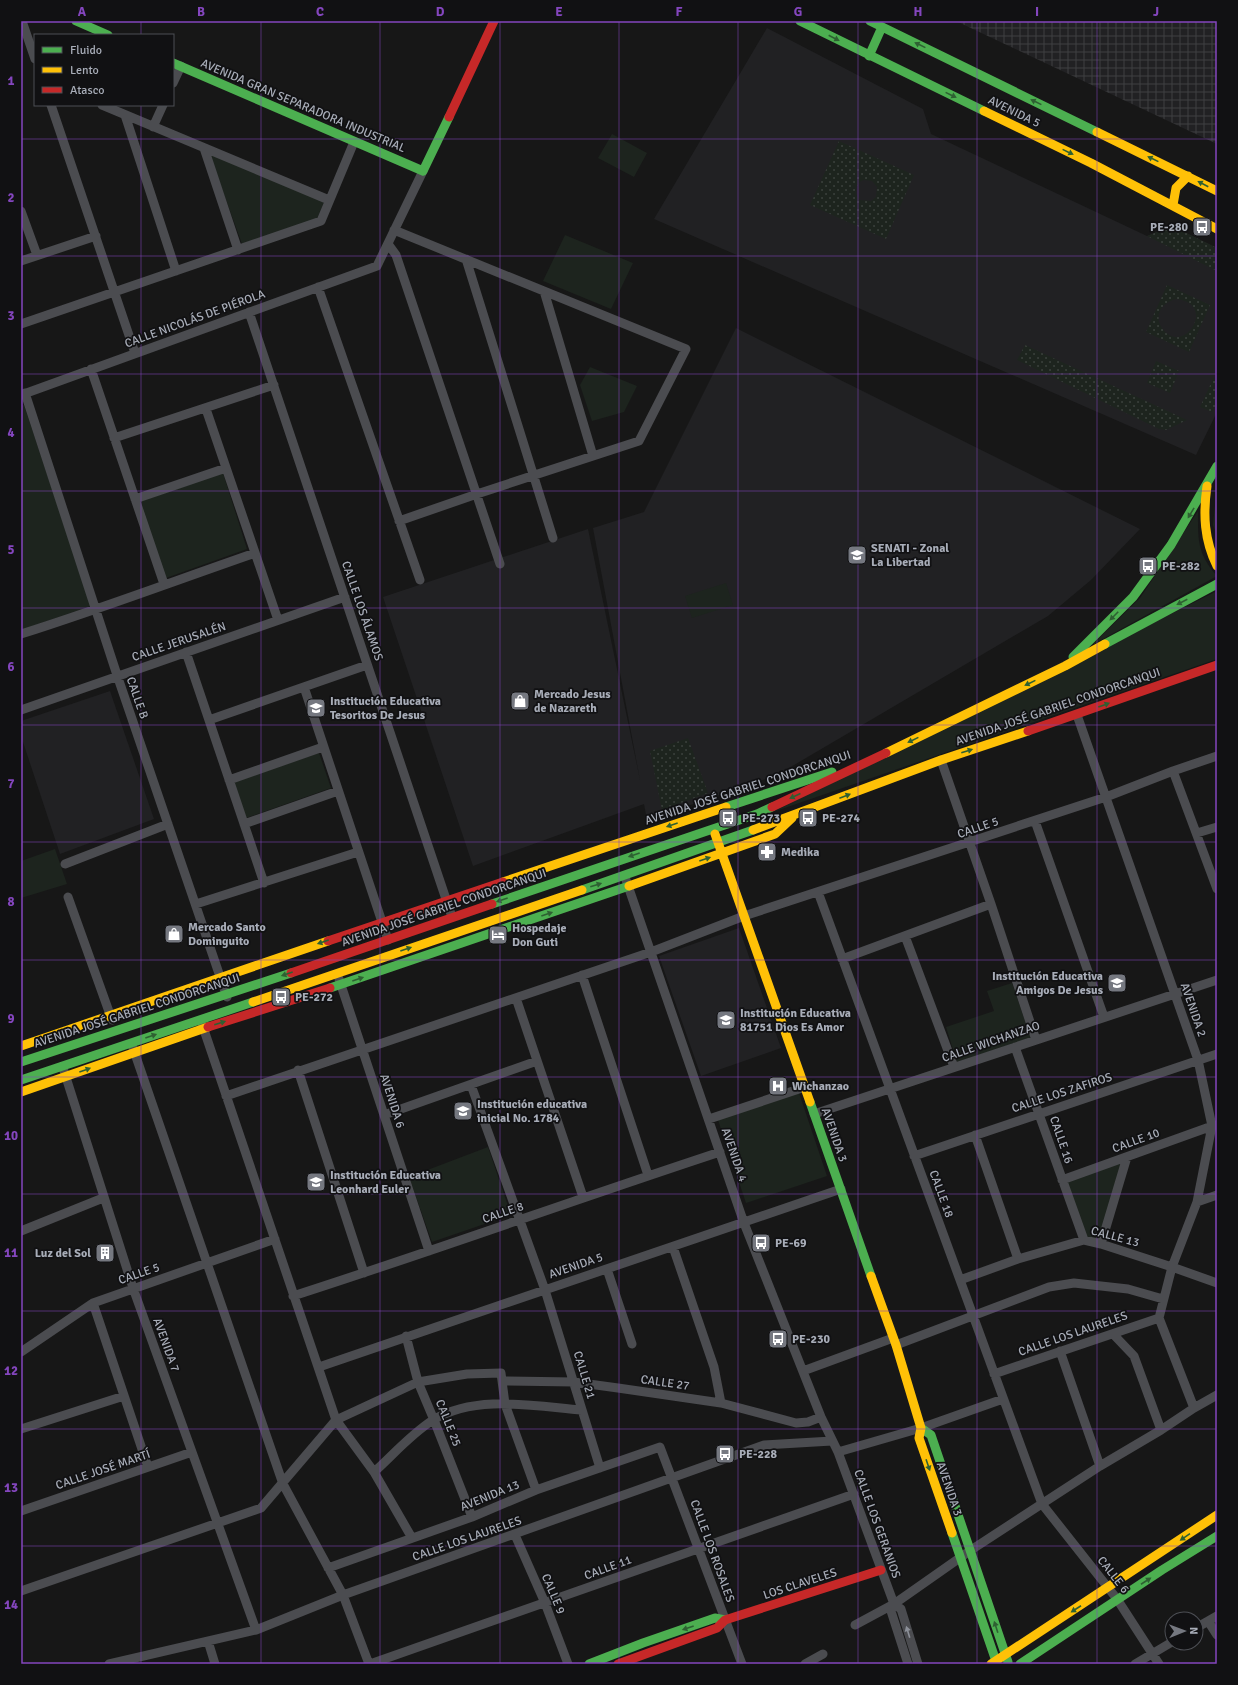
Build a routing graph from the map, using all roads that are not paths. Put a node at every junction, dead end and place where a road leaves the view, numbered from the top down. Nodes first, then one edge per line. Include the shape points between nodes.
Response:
1 (22, 21) edge
2 (76, 21) edge
3 (494, 21) edge
4 (800, 21) edge
5 (870, 21) edge
6 (882, 27) junction
7 (23, 31) edge
8 (106, 34) edge
9 (869, 56) junction
10 (34, 57) edge
11 (177, 65) edge
12 (174, 78) edge
13 (51, 106) edge
14 (104, 106) edge
15 (163, 106) edge
16 (125, 115) junction
17 (153, 127) junction
18 (354, 142) junction
19 (204, 148) junction
20 (422, 171) junction
21 (1188, 176) junction
22 (1217, 191) edge
23 (329, 200) junction
24 (1174, 205) junction
25 (21, 211) edge
26 (1217, 229) edge
27 (394, 230) junction
28 (96, 236) junction
29 (388, 244) junction
30 (238, 250) junction
31 (37, 255) junction
32 (466, 259) junction
33 (21, 261) edge
34 (176, 271) junction
35 (318, 287) junction
36 (544, 291) junction
37 (115, 292) junction
38 (249, 312) junction
39 (21, 324) edge
40 (136, 353) junction
41 (91, 369) junction
42 (274, 385) junction
43 (23, 394) edge
44 (206, 409) junction
45 (114, 438) junction
46 (594, 456) junction
47 (1217, 466) edge
48 (226, 468) junction
49 (534, 475) junction
50 (1207, 486) junction
51 (476, 494) junction
52 (135, 499) junction
53 (400, 521) junction
54 (553, 538) dead end
55 (255, 553) junction
56 (500, 564) dead end
57 (1217, 566) edge
58 (420, 580) dead end
59 (164, 584) junction
60 (1217, 584) edge
61 (344, 597) junction
62 (96, 610) junction
63 (278, 620) junction
64 (21, 634) edge
65 (186, 652) junction
66 (367, 665) junction
67 (1217, 665) edge
68 (1065, 666) junction
69 (117, 676) junction
70 (304, 687) junction
71 (21, 710) edge
72 (1077, 715) junction
73 (209, 720) junction
74 (324, 747) junction
75 (1217, 756) edge
76 (941, 760) junction
77 (869, 762) junction
78 (1173, 771) junction
79 (229, 780) junction
80 (338, 791) junction
81 (1106, 797) junction
82 (796, 815) junction
83 (1035, 821) junction
84 (168, 824) junction
85 (244, 824) junction
86 (1217, 827) edge
87 (713, 829) junction
88 (1197, 833) junction
89 (718, 843) junction
90 (970, 843) junction
91 (358, 852) junction
92 (722, 854) junction
93 (619, 860) junction
94 (65, 864) dead end
95 (624, 876) junction
96 (264, 883) junction
97 (628, 886) junction
98 (1217, 889) edge
99 (818, 892) junction
100 (68, 897) dead end
101 (447, 901) junction
102 (196, 904) junction
103 (992, 904) junction
104 (744, 916) junction
105 (452, 917) junction
106 (382, 922) junction
107 (905, 936) junction
108 (388, 940) junction
109 (651, 952) junction
110 (333, 958) junction
111 (842, 958) junction
112 (337, 972) junction
113 (582, 975) junction
114 (221, 978) junction
115 (1217, 980) edge
116 (341, 984) junction
117 (1174, 993) junction
118 (227, 994) junction
119 (516, 998) junction
120 (231, 1008) junction
121 (110, 1015) junction
122 (1104, 1017) junction
123 (200, 1019) junction
124 (204, 1028) junction
125 (116, 1032) junction
126 (1036, 1040) junction
127 (131, 1043) junction
128 (21, 1046) edge
129 (1015, 1047) junction
130 (363, 1050) junction
131 (134, 1053) junction
132 (1217, 1054) edge
133 (1198, 1060) junction
134 (537, 1061) junction
135 (21, 1062) edge
136 (62, 1066) junction
137 (954, 1067) junction
138 (298, 1070) junction
139 (66, 1077) junction
140 (21, 1080) edge
141 (471, 1085) junction
142 (805, 1087) junction
143 (890, 1089) junction
144 (21, 1092) edge
145 (226, 1096) junction
146 (1039, 1112) junction
147 (814, 1114) junction
148 (384, 1115) junction
149 (709, 1119) junction
150 (1215, 1125) edge
151 (975, 1135) junction
152 (720, 1152) junction
153 (914, 1156) junction
154 (1127, 1156) junction
155 (648, 1175) junction
156 (1062, 1180) junction
157 (841, 1190) junction
158 (1217, 1195) edge
159 (583, 1197) junction
160 (103, 1198) junction
161 (1197, 1202) junction
162 (519, 1220) junction
163 (744, 1223) junction
164 (21, 1231) edge
165 (275, 1239) junction
166 (1084, 1240) junction
167 (1101, 1244) junction
168 (673, 1247) junction
169 (429, 1251) junction
170 (1018, 1259) junction
171 (208, 1263) junction
172 (1172, 1266) junction
173 (607, 1269) junction
174 (364, 1273) junction
175 (960, 1280) junction
176 (1217, 1283) edge
177 (133, 1288) junction
178 (545, 1290) junction
179 (293, 1296) junction
180 (1163, 1299) junction
181 (93, 1303) junction
182 (973, 1316) junction
183 (1159, 1318) junction
184 (1113, 1334) junction
185 (406, 1336) junction
186 (895, 1341) junction
187 (632, 1344) dead end
188 (1060, 1351) junction
189 (21, 1352) edge
190 (319, 1367) junction
191 (803, 1371) junction
192 (994, 1374) junction
193 (502, 1381) junction
194 (418, 1382) junction
195 (574, 1382) junction
196 (1217, 1395) edge
197 (124, 1396) junction
198 (1003, 1399) junction
199 (721, 1403) junction
200 (505, 1404) junction
201 (1194, 1408) junction
202 (582, 1410) junction
203 (821, 1417) junction
204 (336, 1420) junction
205 (434, 1420) junction
206 (921, 1428) junction
207 (21, 1429) edge
208 (1161, 1430) junction
209 (832, 1441) junction
210 (660, 1447) joint
211 (192, 1452) junction
212 (838, 1452) junction
213 (1100, 1466) junction
214 (148, 1467) junction
215 (600, 1468) junction
216 (374, 1472) junction
217 (672, 1478) junction
218 (283, 1484) junction
219 (536, 1490) junction
220 (854, 1494) junction
221 (1042, 1504) junction
222 (21, 1512) edge
223 (472, 1517) junction
224 (1216, 1517) edge
225 (217, 1524) junction
226 (515, 1535) junction
227 (1217, 1536) edge
228 (412, 1538) junction
229 (698, 1547) junction
230 (971, 1550) junction
231 (960, 1558) junction
232 (328, 1568) junction
233 (881, 1570) junction
234 (1108, 1588) junction
235 (21, 1591) edge
236 (343, 1595) junction
237 (1117, 1600) junction
238 (545, 1604) junction
239 (894, 1604) junction
240 (1217, 1616) edge
241 (725, 1620) junction
242 (1208, 1621) junction
243 (1204, 1623) edge
244 (855, 1625) dead end
245 (256, 1630) junction
246 (1217, 1635) edge
247 (208, 1641) junction
248 (1164, 1647) edge
249 (823, 1654) dead end
250 (1153, 1654) junction
251 (644, 1655) junction
252 (1007, 1660) edge
253 (995, 1663) edge
254 (109, 1664) edge
255 (215, 1664) edge
256 (369, 1664) edge
257 (568, 1664) edge
258 (588, 1664) edge
259 (618, 1664) edge
260 (647, 1664) edge
261 (742, 1664) edge
262 (805, 1664) edge
263 (908, 1664) edge
264 (918, 1664) edge
265 (1020, 1664) edge
266 (1135, 1664) edge
267 (1159, 1664) edge

1 - 7 street
2 - 8 main road
3 - 20 main road
4 -> 9 main road, AVENIDA 5
5 - 6 main road, AVENIDA 5
6 - 9 main road
21 -> 6 main road, AVENIDA 5
7 - 10 street
9 -> 24 main road, AVENIDA 5
11 - 12 street
11 - 18 main road, AVENIDA GRAN SEPARADORA INDUSTRIAL
13 - 28 street
14 - 16 street
15 - 17 street
16 - 17 street
16 - 34 street
17 - 19 street
18 - 20 main road, AVENIDA GRAN SEPARADORA INDUSTRIAL
18 - 23 street
19 - 23 street
19 - 30 street
20 - 27 street
22 -> 21 main road, AVENIDA 5
21 - 24 main road via 1181,180 1176,189
23 - 30 street via 321,221
24 - 26 main road, AVENIDA 5
25 - 31 street
27 - 29 street
27 - 32 street
28 - 31 street
28 - 37 street
29 - 35 street, CALLE NICOLÁS DE PIÉROLA via 377,266
29 - 51 street via 396,255
30 - 34 street
31 - 33 street
32 - 36 street
32 - 49 street
34 - 37 street
35 - 38 street, CALLE NICOLÁS DE PIÉROLA
35 - 53 street
36 - 46 street
36 - 46 street via 686,349 639,441
37 - 39 street
37 - 40 street
38 - 40 street, CALLE NICOLÁS DE PIÉROLA
38 - 42 street, CALLE LOS ÁLAMOS
40 - 41 street, CALLE NICOLÁS DE PIÉROLA
41 - 43 street, CALLE NICOLÁS DE PIÉROLA
41 - 45 street
42 - 44 street
42 - 61 street, CALLE LOS ÁLAMOS
43 - 62 street, CALLE B
44 - 45 street
44 - 48 street
45 - 52 street
46 - 49 street
47 - 50 main road
48 - 52 street
48 - 55 street
49 - 51 street
49 - 54 street
50 - 57 main road via 1204,510 1206,535
50 -> 68 main road via 1171,545 1133,597
51 - 53 street
51 - 56 street
52 - 59 street
53 - 58 street
55 - 59 street
55 - 63 street
59 - 62 street
60 -> 68 main road, AVENIDA JOSÉ GABRIEL CONDORCANQUI
61 - 63 street, CALLE JERUSALÉN
61 - 66 street, CALLE LOS ÁLAMOS
62 - 64 street
62 - 69 street, CALLE B
63 - 65 street, CALLE JERUSALÉN
65 - 69 street, CALLE JERUSALÉN
65 - 73 street
66 - 70 street
66 - 101 street, CALLE LOS ÁLAMOS
72 -> 67 main road, AVENIDA JOSÉ GABRIEL CONDORCANQUI
68 -> 77 main road, AVENIDA JOSÉ GABRIEL CONDORCANQUI
69 - 71 street, CALLE JERUSALÉN
69 - 84 street, CALLE B
70 - 73 street
70 - 74 street
76 -> 72 main road, AVENIDA JOSÉ GABRIEL CONDORCANQUI
72 - 81 street, AVENIDA 2
73 - 79 street
74 - 79 street
74 - 80 street
75 - 78 street, CALLE 5
82 -> 76 main road, AVENIDA JOSÉ GABRIEL CONDORCANQUI
76 - 90 street
77 -> 87 main road, AVENIDA JOSÉ GABRIEL CONDORCANQUI via 757,814
77 -> 101 main road, AVENIDA JOSÉ GABRIEL CONDORCANQUI via 763,794
78 - 81 street, CALLE 5
78 - 88 street
79 - 85 street
80 - 85 street
80 - 91 street
81 - 83 street, CALLE 5
81 - 117 street, AVENIDA 2
82 - 89 main road, AVENIDA JOSÉ GABRIEL CONDORCANQUI
82 - 92 main road, AVENIDA JOSÉ GABRIEL CONDORCANQUI via 775,834
83 - 90 street, CALLE 5
83 - 122 street
84 - 94 street
84 - 102 street, CALLE B
85 - 96 street
86 - 88 street
87 - 89 main road, AVENIDA 3
87 -> 93 main road, AVENIDA JOSÉ GABRIEL CONDORCANQUI
88 - 98 street
89 - 92 main road, AVENIDA 3
89 - 95 main road, AVENIDA JOSÉ GABRIEL CONDORCANQUI
90 - 99 street, CALLE 5
90 - 103 street
91 - 96 street
91 - 106 street
97 -> 92 main road, AVENIDA JOSÉ GABRIEL CONDORCANQUI
92 - 104 main road, AVENIDA 3
93 - 95 street, AVENIDA 4
93 -> 105 main road, AVENIDA JOSÉ GABRIEL CONDORCANQUI
95 - 97 street, AVENIDA 4
112 -> 95 main road, AVENIDA JOSÉ GABRIEL CONDORCANQUI
96 - 102 street
97 - 109 street, AVENIDA 4
116 -> 97 main road, AVENIDA JOSÉ GABRIEL CONDORCANQUI
99 - 104 street, CALLE 5
99 - 111 street, CALLE 18
100 - 121 street
101 - 105 street, CALLE LOS ÁLAMOS
101 - 106 main road, AVENIDA JOSÉ GABRIEL CONDORCANQUI
102 - 114 street, CALLE B
103 - 107 street
103 - 126 street
104 - 109 street, CALLE 5
104 - 142 main road, AVENIDA 3
105 - 108 main road, AVENIDA JOSÉ GABRIEL CONDORCANQUI
106 - 108 street
106 -> 114 main road, AVENIDA JOSÉ GABRIEL CONDORCANQUI
107 - 111 street
107 - 137 street
108 - 110 main road, AVENIDA JOSÉ GABRIEL CONDORCANQUI
109 - 113 street, CALLE 5
109 - 149 street, AVENIDA 4
110 - 112 street, AVENIDA 6
110 -> 118 main road, AVENIDA JOSÉ GABRIEL CONDORCANQUI
111 - 143 street, CALLE 18
112 - 116 street, AVENIDA 6
112 - 120 main road, AVENIDA JOSÉ GABRIEL CONDORCANQUI
113 - 119 street, CALLE 5
113 - 155 street
114 - 118 street, CALLE B
114 - 121 main road, AVENIDA JOSÉ GABRIEL CONDORCANQUI
115 - 117 street
124 -> 116 main road, AVENIDA JOSÉ GABRIEL CONDORCANQUI
116 - 130 street, AVENIDA 6
117 - 122 street, CALLE WICHANZAO
117 - 133 street, AVENIDA 2
118 - 120 street, CALLE B
118 - 125 main road, AVENIDA JOSÉ GABRIEL CONDORCANQUI
119 - 130 street, CALLE 5
119 - 134 street
120 - 123 main road, AVENIDA JOSÉ GABRIEL CONDORCANQUI
121 - 125 street
121 - 128 main road, AVENIDA JOSÉ GABRIEL CONDORCANQUI
122 - 126 street, CALLE WICHANZAO
123 - 124 street
127 -> 123 main road, AVENIDA JOSÉ GABRIEL CONDORCANQUI
124 - 131 main road, AVENIDA JOSÉ GABRIEL CONDORCANQUI
124 - 145 street
125 - 127 street
125 - 135 main road, AVENIDA JOSÉ GABRIEL CONDORCANQUI
126 - 129 street, CALLE WICHANZAO
127 - 131 street
127 - 136 main road, AVENIDA JOSÉ GABRIEL CONDORCANQUI
129 - 137 street, CALLE WICHANZAO
129 - 146 street, CALLE 16
130 - 138 street, CALLE 5
130 - 148 street, AVENIDA 6
139 -> 131 main road, AVENIDA JOSÉ GABRIEL CONDORCANQUI
131 - 171 street
132 - 133 street, CALLE LOS ZAFIROS
133 - 146 street, CALLE LOS ZAFIROS
133 - 150 street, AVENIDA 2
134 - 141 street
134 - 159 street
136 - 139 street, AVENIDA 7
136 - 140 main road, AVENIDA JOSÉ GABRIEL CONDORCANQUI
137 - 143 street, CALLE WICHANZAO
138 - 145 street, CALLE 5
138 - 174 street
139 - 144 main road, AVENIDA JOSÉ GABRIEL CONDORCANQUI
139 - 160 street, AVENIDA 7
141 - 148 street
141 - 162 street, CALLE 21
142 - 147 main road, AVENIDA 3
142 - 149 street
143 - 147 street, CALLE WICHANZAO
143 - 153 street, CALLE 18
145 - 165 street
146 - 151 street, CALLE LOS ZAFIROS
146 - 156 street, CALLE 16
147 - 157 main road, AVENIDA 3
148 - 169 street, AVENIDA 6
149 - 152 street, AVENIDA 4
150 - 154 street, CALLE 10
150 - 161 street, AVENIDA 2
151 - 153 street, CALLE LOS ZAFIROS
151 - 170 street
152 - 155 street, CALLE 8
152 - 163 street, AVENIDA 4
153 - 175 street, CALLE 18
154 - 156 street, CALLE 10
154 - 167 street
155 - 159 street, CALLE 8
156 - 166 street, CALLE 16
157 - 163 street, AVENIDA 5
157 - 186 main road, AVENIDA 3
158 - 161 street
159 - 162 street, CALLE 8
160 - 164 street
160 - 177 street, AVENIDA 7
161 - 172 street, AVENIDA 2
162 - 169 street, CALLE 8
162 - 178 street, CALLE 21
163 - 168 street, AVENIDA 5
163 - 191 street, AVENIDA 4
165 - 171 street, CALLE 5
165 - 179 street
166 - 167 street, CALLE 13
166 - 170 street, CALLE 13
167 - 172 street, CALLE 13
168 - 173 street, AVENIDA 5
168 - 199 street via 714,1367
169 - 174 street, CALLE 8
170 - 175 street, CALLE 13
171 - 177 street, CALLE 5
171 - 218 street
172 - 176 street, CALLE 13
172 - 180 street, AVENIDA 2
173 - 178 street, AVENIDA 5
173 - 187 street
174 - 179 street, CALLE 8
175 - 182 street, CALLE 18
177 - 181 street, CALLE 5
177 - 211 street, AVENIDA 7
178 - 185 street, AVENIDA 5
178 - 195 street, CALLE 21
179 - 190 street
180 - 182 street via 1128,1289 1074,1282 1049,1287
180 - 183 street, AVENIDA 2
181 - 189 street, CALLE 5
181 - 197 street
182 - 186 street
182 - 192 street, CALLE 18
183 - 184 street, CALLE LOS LAURELES
183 - 201 street
184 - 188 street, CALLE LOS LAURELES
184 - 208 street via 1134,1356
185 - 190 street, AVENIDA 5
185 - 194 street, CALLE 25
186 - 191 street
186 - 206 main road, AVENIDA 3
188 - 192 street, CALLE LOS LAURELES
188 - 213 street
190 - 204 street
191 - 203 street, AVENIDA 4
192 - 198 street, CALLE 18
193 - 194 street via 501,1373 468,1374
193 - 195 street, CALLE 27
193 - 200 street
194 - 204 street
194 - 205 street, CALLE 25
195 - 199 street, CALLE 27
195 - 202 street, CALLE 21
196 - 201 street
197 - 207 street
197 - 214 street
198 - 206 street
198 - 221 street, CALLE 18
199 - 203 street, CALLE 27 via 796,1423
200 - 202 street
200 - 205 street via 465,1407
200 - 219 street
201 - 208 street
202 - 215 street, CALLE 21
203 - 209 street, AVENIDA 4
204 - 216 street
204 - 218 street
205 - 216 street via 417,1432
205 - 223 street, CALLE 25
206 - 212 street
206 - 230 main road, AVENIDA 3 via 931,1435
206 -> 231 main road, AVENIDA 3 via 919,1438
208 - 213 street
209 - 212 street, AVENIDA 4
209 - 217 street, CALLE LOS LAURELES via 764,1445
210 - 215 street, AVENIDA 13
210 - 217 street, CALLE LOS ROSALES
211 - 214 street, CALLE JOSÉ MARTÍ
211 - 225 street, AVENIDA 7
212 - 220 street, CALLE LOS GERANIOS
213 - 221 street
214 - 222 street, CALLE JOSÉ MARTÍ
215 - 219 street, AVENIDA 13
216 - 228 street
217 - 226 street, CALLE LOS LAURELES
217 - 229 street, CALLE LOS ROSALES
218 - 225 street via 261,1508
218 - 232 street
219 - 223 street, AVENIDA 13
220 - 229 street, CALLE 11
220 - 233 street, CALLE LOS GERANIOS
221 - 230 street
221 - 234 street, CALLE 6
223 - 228 street, AVENIDA 13
224 -> 234 main road
225 - 235 street
225 - 245 street, AVENIDA 7
226 - 236 street, CALLE LOS LAURELES
226 - 238 street, CALLE 9
237 -> 227 main road
228 - 232 street, AVENIDA 13
229 - 238 street, CALLE 11
229 - 241 street, CALLE LOS ROSALES
230 - 231 street
252 -> 230 main road, AVENIDA 3
231 - 239 street
231 - 253 main road, AVENIDA 3
232 - 236 street
233 - 239 street, CALLE LOS GERANIOS
233 - 241 main road, LOS CLAVELES
234 - 237 street, CALLE 6
234 -> 252 main road
236 - 245 street, CALLE LOS LAURELES
236 - 256 street
237 - 250 street, CALLE 6
237 - 265 main road
238 - 256 street, CALLE 11
238 - 257 street, CALLE 9
239 - 244 street
239 - 263 street, CALLE LOS GERANIOS via 891,1611
264 -> 239 street, CALLE LOS GERANIOS via 901,1609
240 - 242 street
241 - 251 main road, LOS CLAVELES via 717,1628
241 -> 258 main road, LOS CLAVELES via 715,1618
241 - 261 street, CALLE LOS ROSALES
242 - 243 street
242 - 246 street
245 - 247 street, CALLE LOS LAURELES
247 - 254 street, CALLE LOS LAURELES
247 - 255 street
248 - 250 street
249 - 262 street
250 - 266 street
250 - 267 street, CALLE 6
251 - 259 main road, LOS CLAVELES
251 - 260 street
252 - 253 main road

